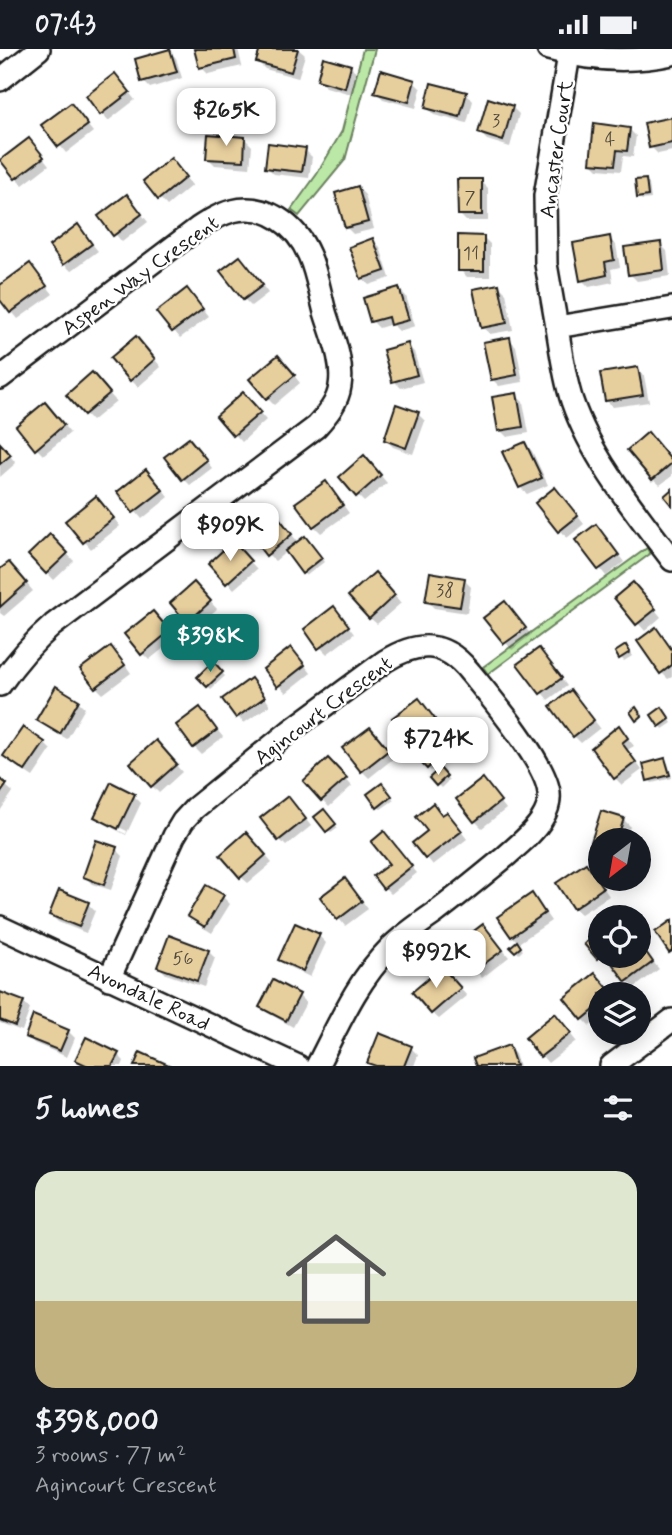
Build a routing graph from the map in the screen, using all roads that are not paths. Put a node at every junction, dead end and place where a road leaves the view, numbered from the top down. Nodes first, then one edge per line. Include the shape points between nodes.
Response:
1 (39, 49) edge
2 (548, 49) edge
3 (672, 54) edge
4 (569, 55) junction
5 (0, 80) edge
6 (672, 308) edge
7 (557, 327) junction
8 (0, 378) edge
9 (672, 560) edge
10 (0, 685) edge
11 (0, 927) edge
12 (109, 979) junction
13 (672, 1020) edge
14 (298, 1066) edge
15 (317, 1066) edge
16 (611, 1066) edge

1 - 5 street
2 - 4 street
3 - 4 street via 640,59
4 - 7 street, Ancaster Court via 545,196 546,264
6 - 7 street
7 - 9 street, Ancaster Court via 572,401 591,444
8 - 10 street, Aspen Way Crescent via 198,228 227,212 247,209 269,213 286,223 310,255 342,371 338,396 316,427 53,625
11 - 12 street, Avondale Road
12 - 14 street, Avondale Road
12 - 15 street, Agincourt Crescent via 174,836 195,808 385,661 419,647 446,650 466,667 535,759 549,785 547,809 516,847 387,951 355,994
13 - 16 street

